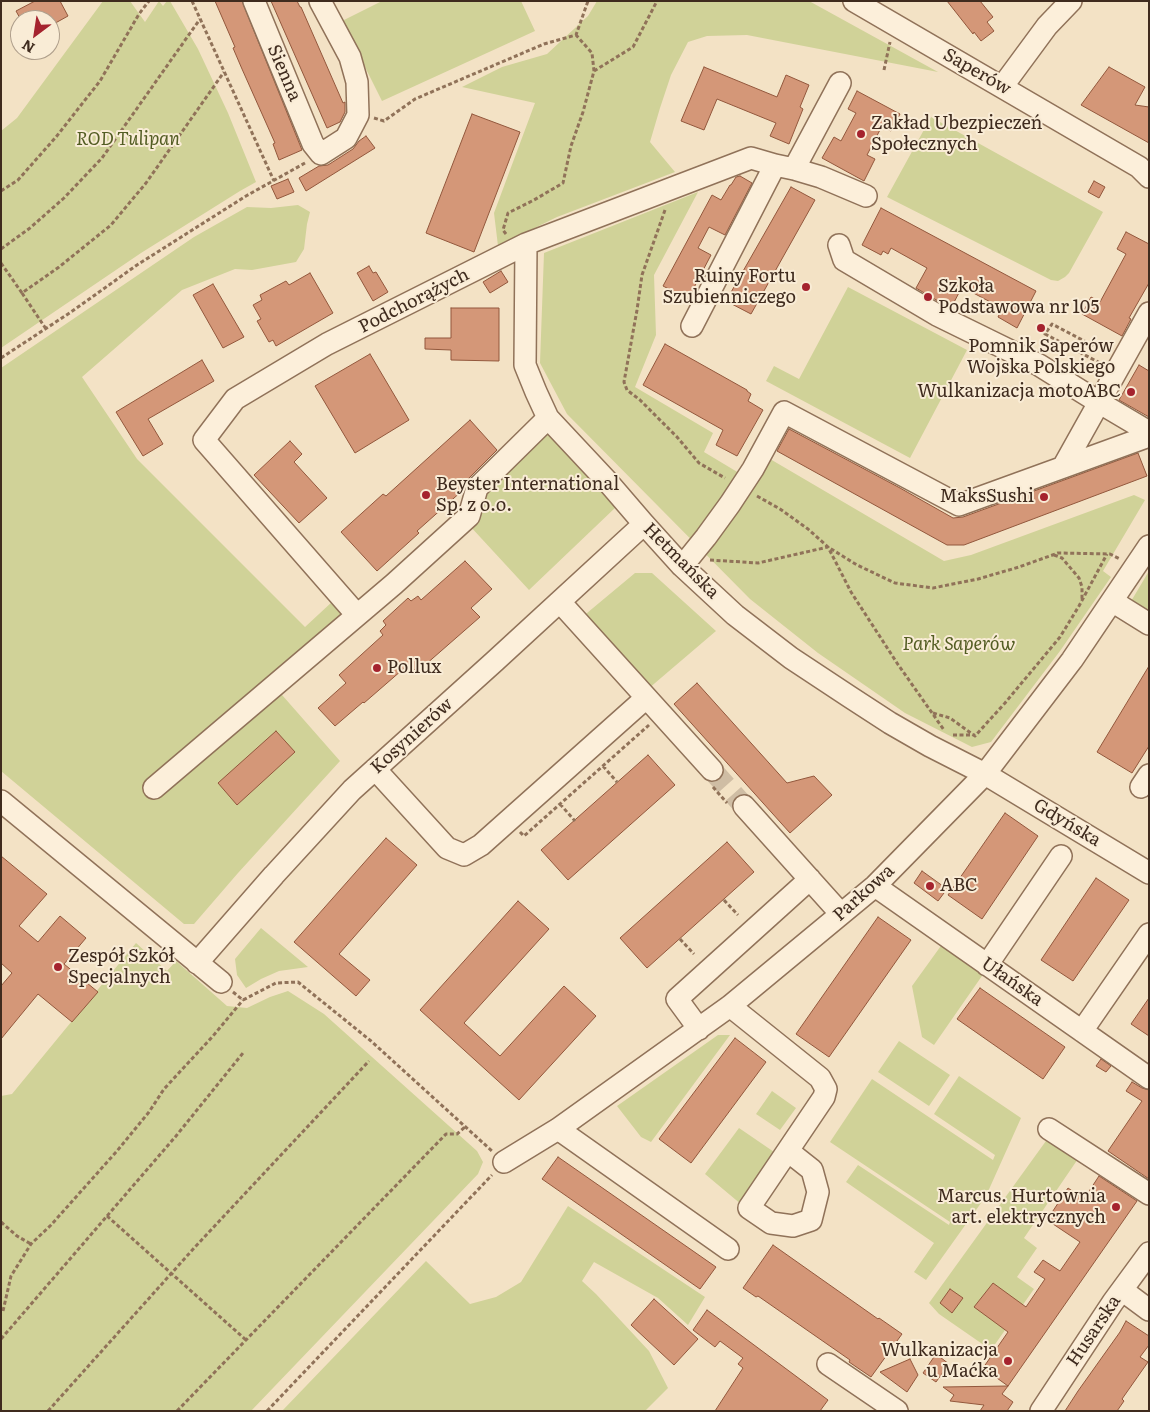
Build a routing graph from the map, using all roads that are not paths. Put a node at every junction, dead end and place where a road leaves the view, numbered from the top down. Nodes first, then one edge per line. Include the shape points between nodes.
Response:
1 (254, 1) edge
2 (320, 1) edge
3 (1070, 1) edge
4 (861, 3) edge
5 (840, 83) dead end
6 (1002, 87) junction
7 (785, 167) junction
8 (1145, 169) edge
9 (866, 196) dead end
10 (839, 245) dead end
11 (521, 246) junction
12 (1149, 313) edge
13 (692, 326) dead end
14 (1100, 403) junction
15 (548, 418) junction
16 (1149, 432) edge
17 (1149, 436) edge
18 (1063, 467) junction
19 (644, 524) junction
20 (1149, 546) edge
21 (685, 561) junction
22 (1112, 601) junction
23 (560, 602) junction
24 (357, 615) junction
25 (1149, 624) edge
26 (646, 698) junction
27 (375, 769) junction
28 (985, 774) junction
29 (710, 776) tunnel mouth
30 (154, 788) dead end
31 (1, 801) edge
32 (738, 807) tunnel mouth
33 (1061, 856) dead end
34 (1149, 873) edge
35 (810, 879) junction
36 (875, 886) junction
37 (841, 914) junction
38 (1149, 934) edge
39 (197, 963) junction
40 (987, 965) junction
41 (221, 982) road end
42 (730, 1006) junction
43 (699, 1029) junction
44 (1082, 1031) junction
45 (1149, 1078) edge
46 (558, 1129) junction
47 (1050, 1129) dead end
48 (788, 1151) dead end
49 (504, 1162) road end
50 (1149, 1194) edge
51 (728, 1249) dead end
52 (1149, 1252) edge
53 (1122, 1290) junction
54 (1149, 1310) edge
55 (828, 1364) dead end
56 (897, 1411) edge
57 (1040, 1411) edge

1 - 2 street, Sienna via 317,149 346,138 358,115 357,82 350,57
3 - 6 street via 1047,26
4 - 6 street, Saperów
5 - 7 street
6 - 8 street, Saperów
7 - 9 street, Podchorążych via 821,177
7 - 11 street, Podchorążych via 751,158
7 - 13 street
10 - 14 street via 844,260 937,315 1039,365
11 - 15 street, Hetmańska via 526,365
11 - 24 street, Podchorążych via 327,344 236,399 204,440
12 - 14 street via 1116,367
14 - 16 street
14 - 18 street
15 - 19 street, Hetmańska
15 - 24 street via 477,488 469,516
17 - 18 street
18 - 21 street via 959,506 784,412 741,488 706,538
19 - 21 street, Hetmańska
19 - 23 street, Kosynierów
20 - 22 street, Parkowa
21 - 28 street, Hetmańska via 735,615 791,658 890,723
22 - 25 street
22 - 28 street, Parkowa via 1072,660
23 - 26 street
23 - 27 street, Kosynierów
24 - 30 street
26 - 27 street via 481,846 464,855 448,848
26 - 29 street
27 - 39 street, Kosynierów via 274,874
28 - 34 street, Gdyńska
28 - 36 street, Parkowa
31 - 39 street
32 - 35 street
33 - 40 street
35 - 37 street
35 - 43 street via 678,999
36 - 37 street, Parkowa
36 - 40 street, Ułańska
37 - 42 street, Parkowa
38 - 44 street
39 - 41 street
40 - 44 street, Ułańska
42 - 43 street, Parkowa
42 - 48 street via 820,1078 826,1089
43 - 46 street, Parkowa
44 - 45 street, Ułańska
46 - 49 street, Parkowa
46 - 51 street
47 - 50 street
52 - 53 street, Husarska
53 - 54 street
53 - 57 street, Husarska
55 - 56 street

